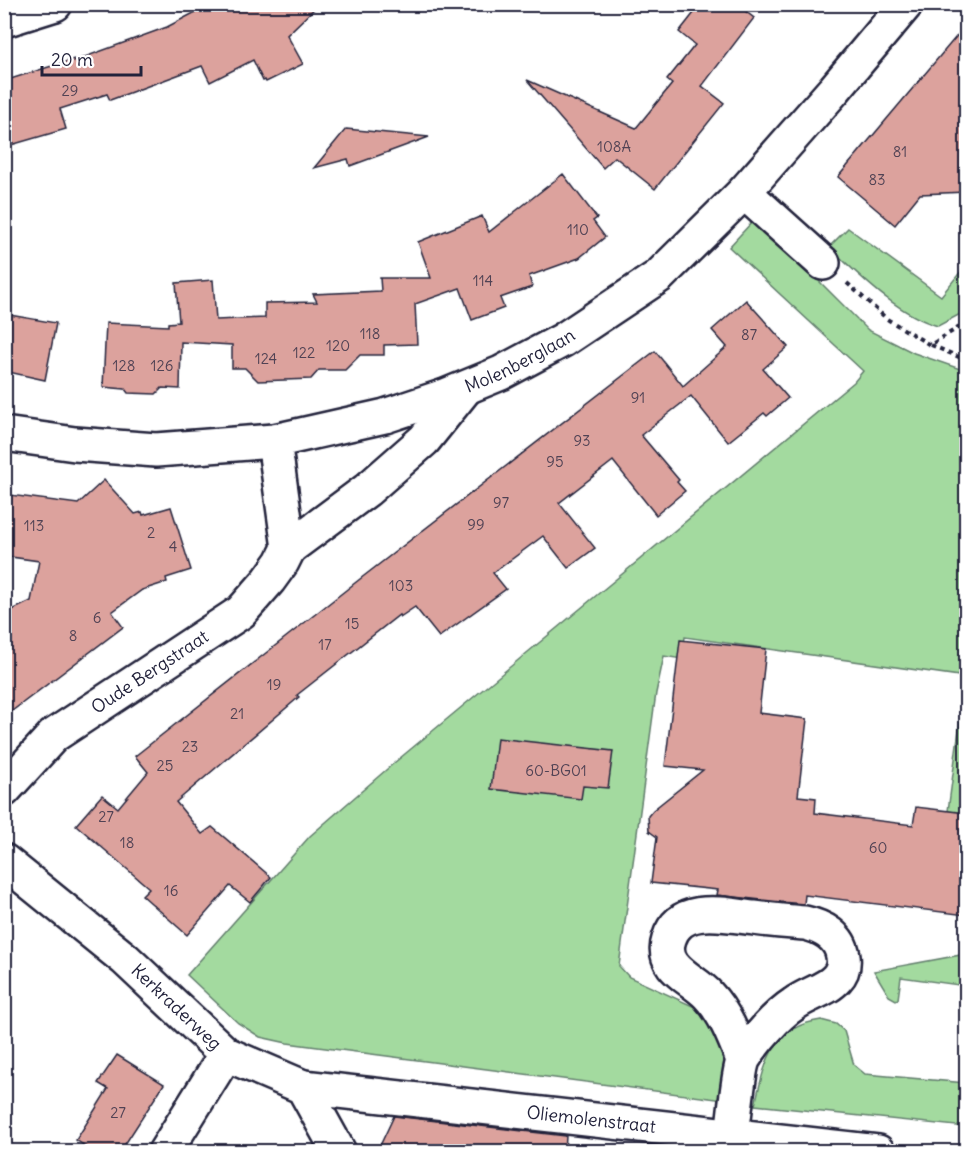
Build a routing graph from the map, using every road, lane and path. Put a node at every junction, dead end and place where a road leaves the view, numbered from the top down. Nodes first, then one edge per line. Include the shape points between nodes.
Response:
1 (55, 4) edge
2 (906, 4) edge
3 (4, 20) edge
4 (744, 192) junction
5 (824, 263) joint
6 (966, 323) edge
7 (930, 345) junction
8 (966, 360) edge
9 (467, 387) junction
10 (4, 434) edge
11 (274, 441) junction
12 (289, 548) junction
13 (4, 790) edge
14 (4, 861) edge
15 (226, 1054) junction
16 (743, 1060) junction
17 (303, 1087) junction
18 (732, 1135) junction
19 (165, 1152) edge
20 (339, 1152) edge
21 (878, 1152) edge

1 - 3 street
2 - 4 street, Molenberglaan
4 - 5 street
4 - 9 street, Molenberglaan via 659,276 563,340
5 - 7 path via 887,319
6 - 7 path
7 - 8 path
9 - 11 street, Molenberglaan via 385,416
9 - 12 street, Oude Bergstraat via 424,440 367,490
10 - 11 street, Molenberglaan via 147,450
11 - 12 street
12 - 13 street, Oude Bergstraat via 269,580 241,612 53,736
14 - 15 street, Kerkraderweg via 125,959
15 - 17 street, Kerkraderweg
15 - 19 street
16 - 16 street via 717,1006 669,958 667,946 674,927 692,916 714,914 805,923 834,936 843,955 840,976 782,1013
16 - 18 street
17 - 18 street, Oliemolenstraat
17 - 20 street
18 - 21 street, Oliemolenstraat

